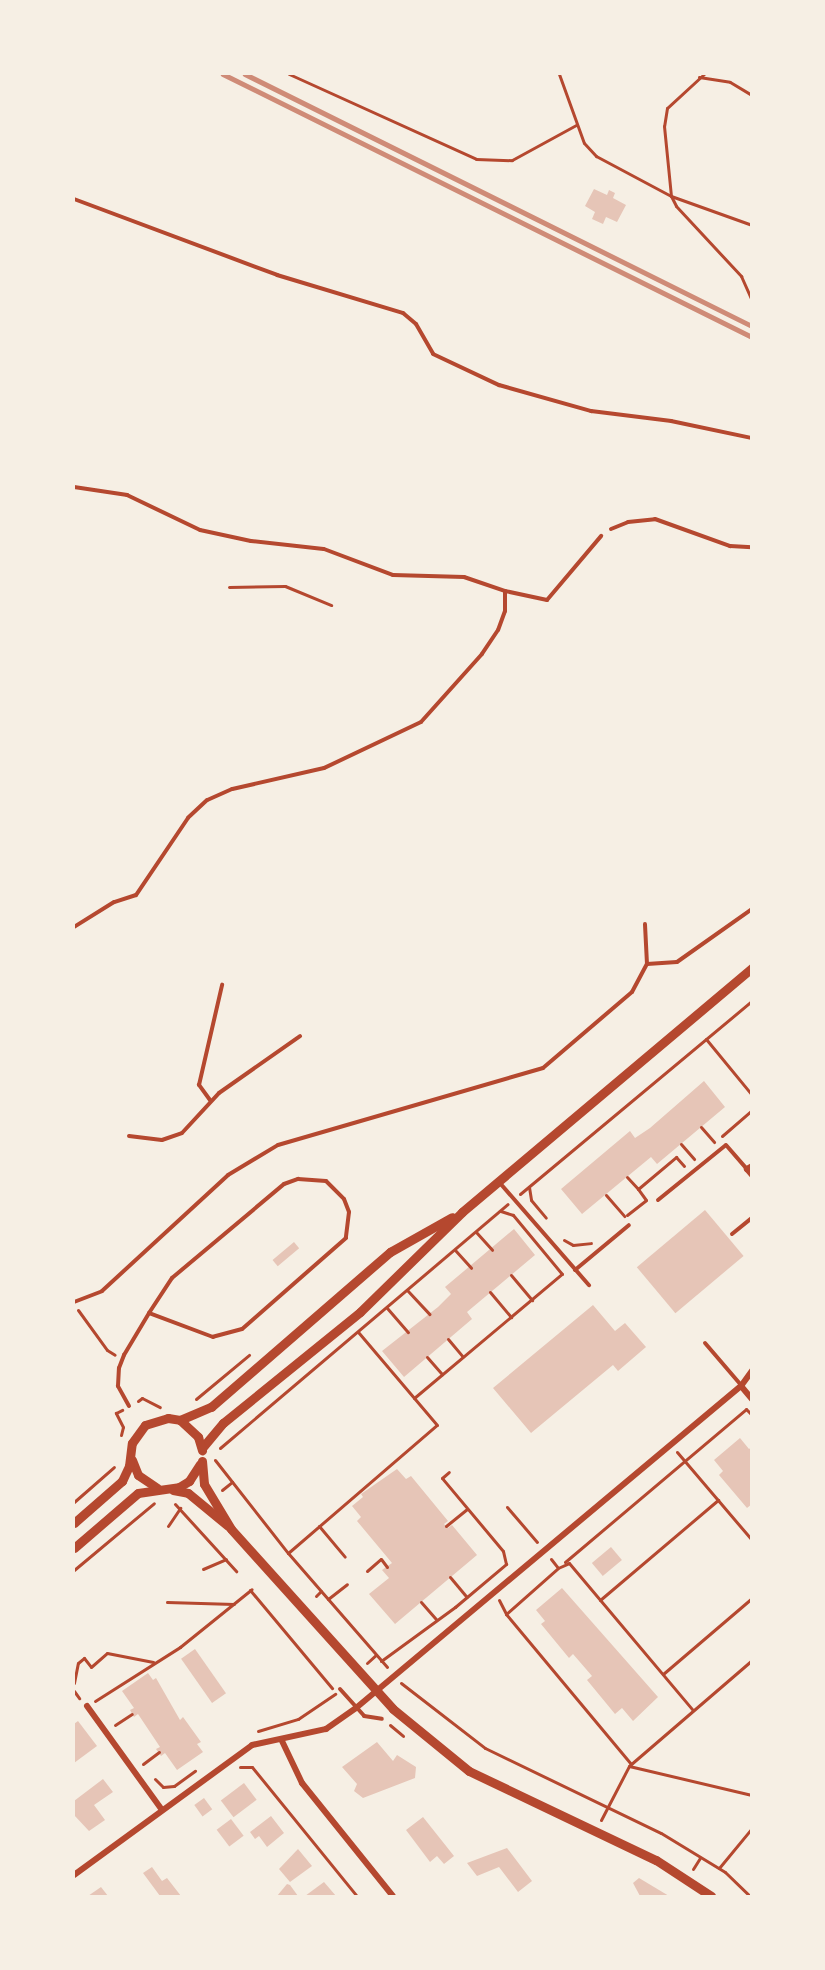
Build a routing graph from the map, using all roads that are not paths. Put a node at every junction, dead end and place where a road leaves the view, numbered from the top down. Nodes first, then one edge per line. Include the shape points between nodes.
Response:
1 (74, 199) edge
2 (752, 438) edge
3 (74, 487) edge
4 (610, 529) dead end
5 (601, 536) dead end
6 (752, 547) edge
7 (504, 591) junction
8 (752, 909) edge
9 (645, 924) dead end
10 (74, 927) edge
11 (647, 964) junction
12 (752, 968) edge
13 (222, 985) dead end
14 (300, 1036) dead end
15 (210, 1100) junction
16 (129, 1136) dead end
17 (750, 1170) edge
18 (499, 1182) junction
19 (658, 1200) dead end
20 (462, 1212) junction
21 (752, 1218) edge
22 (629, 1225) dead end
23 (732, 1234) dead end
24 (575, 1270) junction
25 (589, 1285) dead end
26 (74, 1302) edge
27 (149, 1313) junction
28 (705, 1343) dead end
29 (752, 1371) edge
30 (741, 1386) junction
31 (752, 1399) edge
32 (129, 1406) road end
33 (180, 1420) junction
34 (202, 1449) junction
35 (131, 1455) junction
36 (202, 1461) junction
37 (157, 1488) junction
38 (168, 1489) junction
39 (74, 1522) edge
40 (231, 1528) junction
41 (74, 1548) edge
42 (340, 1689) road end
43 (375, 1692) junction
44 (87, 1706) road end
45 (356, 1708) junction
46 (382, 1719) dead end
47 (282, 1742) junction
48 (162, 1810) junction
49 (74, 1875) edge
50 (393, 1896) edge
51 (711, 1896) edge

1 - 2 lane via 277,275 404,313 416,324 433,354 500,385 591,411 671,421
3 - 7 lane via 128,495 181,522 224,536 324,549 393,575 464,577
4 - 6 lane via 655,519 730,546
5 - 7 lane via 547,600
7 - 10 lane via 505,611 498,630 420,722 324,768 232,789 207,800 188,818 136,895 114,902
8 - 11 lane via 677,962
9 - 11 lane
11 - 26 lane via 632,992 543,1068 278,1145 228,1175 102,1291
12 - 18 street
13 - 15 lane via 199,1085
14 - 15 lane
15 - 16 lane via 173,1138
17 - 19 lane via 726,1145
18 - 20 street
18 - 24 lane
20 - 33 street via 390,1252 211,1407
20 - 34 street via 360,1312 224,1423
21 - 23 lane
22 - 24 lane
24 - 25 lane
27 - 27 lane via 172,1278 284,1184 298,1179 326,1181 344,1199 349,1212 346,1238 242,1329 213,1337
27 - 32 lane via 122,1360 118,1386
28 - 30 lane
29 - 30 street
30 - 31 street
30 - 43 street
33 - 34 street via 191,1427
33 - 35 street via 168,1418 145,1425 132,1443
34 - 36 street
35 - 37 street via 138,1475
35 - 39 street via 122,1481
36 - 38 street via 189,1481
36 - 40 street via 204,1484
37 - 38 street
37 - 41 street via 138,1493
38 - 40 street via 188,1493
40 - 43 street
42 - 45 lane
43 - 45 street
43 - 51 street via 470,1771 656,1860
44 - 48 street
45 - 46 lane via 364,1716
45 - 47 street via 326,1729
47 - 48 street via 252,1745
47 - 50 street via 302,1783
48 - 49 street

